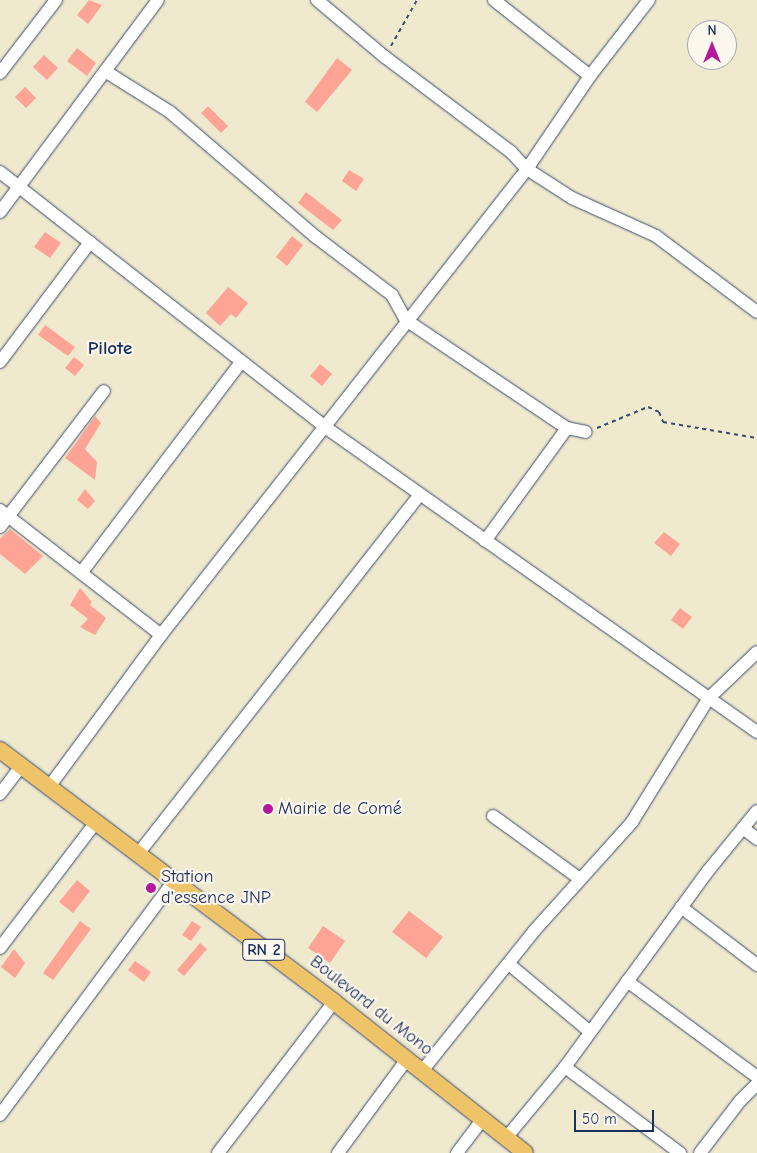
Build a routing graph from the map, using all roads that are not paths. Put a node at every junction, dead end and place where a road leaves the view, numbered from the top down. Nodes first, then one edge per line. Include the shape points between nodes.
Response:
1 (56, 0) edge
2 (158, 0) edge
3 (317, 0) edge
4 (494, 0) edge
5 (647, 1) edge
6 (105, 71) junction
7 (0, 73) edge
8 (590, 76) junction
9 (527, 169) junction
10 (0, 172) edge
11 (19, 187) junction
12 (0, 212) edge
13 (90, 242) junction
14 (757, 312) edge
15 (406, 320) junction
16 (0, 362) edge
17 (241, 362) junction
18 (104, 391) dead end
19 (325, 428) junction
20 (567, 428) junction
21 (586, 432) road end
22 (420, 495) junction
23 (3, 518) edge
24 (484, 541) junction
25 (81, 573) junction
26 (161, 635) junction
27 (757, 652) edge
28 (709, 698) junction
29 (757, 732) edge
30 (0, 750) edge
31 (21, 766) junction
32 (48, 787) junction
33 (0, 794) edge
34 (757, 811) edge
35 (493, 816) dead end
36 (96, 822) junction
37 (743, 828) junction
38 (757, 839) edge
39 (138, 854) junction
40 (580, 879) junction
41 (173, 882) junction
42 (682, 907) junction
43 (0, 948) edge
44 (510, 965) junction
45 (757, 965) edge
46 (627, 981) junction
47 (334, 1002) junction
48 (590, 1032) junction
49 (407, 1059) junction
50 (565, 1066) junction
51 (422, 1071) junction
52 (757, 1077) edge
53 (757, 1084) edge
54 (0, 1115) edge
55 (482, 1120) junction
56 (506, 1138) junction
57 (218, 1153) edge
58 (338, 1153) edge
59 (457, 1153) edge
60 (525, 1153) edge
61 (680, 1153) edge
62 (700, 1153) edge

1 - 7 street
2 - 6 street
3 - 9 street via 385,57 511,152
4 - 8 street
5 - 8 street
6 - 11 street
6 - 15 street via 170,112 316,237 392,295
8 - 9 street
9 - 14 street via 572,198 656,236
9 - 15 street
10 - 11 street
11 - 12 street
11 - 13 street
13 - 16 street
13 - 17 street
15 - 19 street
15 - 20 street
17 - 19 street
17 - 25 street
18 - 23 street
19 - 22 street
19 - 26 street
20 - 21 street
20 - 24 street
22 - 24 street
22 - 39 street
23 - 25 street
24 - 28 street
25 - 26 street
26 - 32 street
27 - 28 street
28 - 29 street
28 - 40 street via 632,822
30 - 31 main road, Boulevard du Mono / RN 2
31 - 32 main road, Boulevard du Mono / RN 2
31 - 33 street
32 - 36 main road, Boulevard du Mono / RN 2
34 - 37 street
35 - 40 street
36 - 39 main road, Boulevard du Mono / RN 2
36 - 43 street
37 - 38 street
37 - 42 street
39 - 41 main road, Boulevard du Mono / RN 2
40 - 44 street via 534,931
41 - 47 main road, Boulevard du Mono / RN 2
41 - 54 street
42 - 45 street
42 - 46 street
44 - 48 street
44 - 51 street
46 - 48 street
46 - 52 street
47 - 49 main road, Boulevard du Mono / RN 2
47 - 57 street
48 - 50 street
49 - 51 main road, Boulevard du Mono / RN 2
49 - 58 street
50 - 56 street
50 - 61 street
51 - 55 main road, Boulevard du Mono / RN 2
53 - 62 street via 740,1100
55 - 56 main road, Boulevard du Mono / RN 2
55 - 59 street
56 - 60 main road, Boulevard du Mono / RN 2

